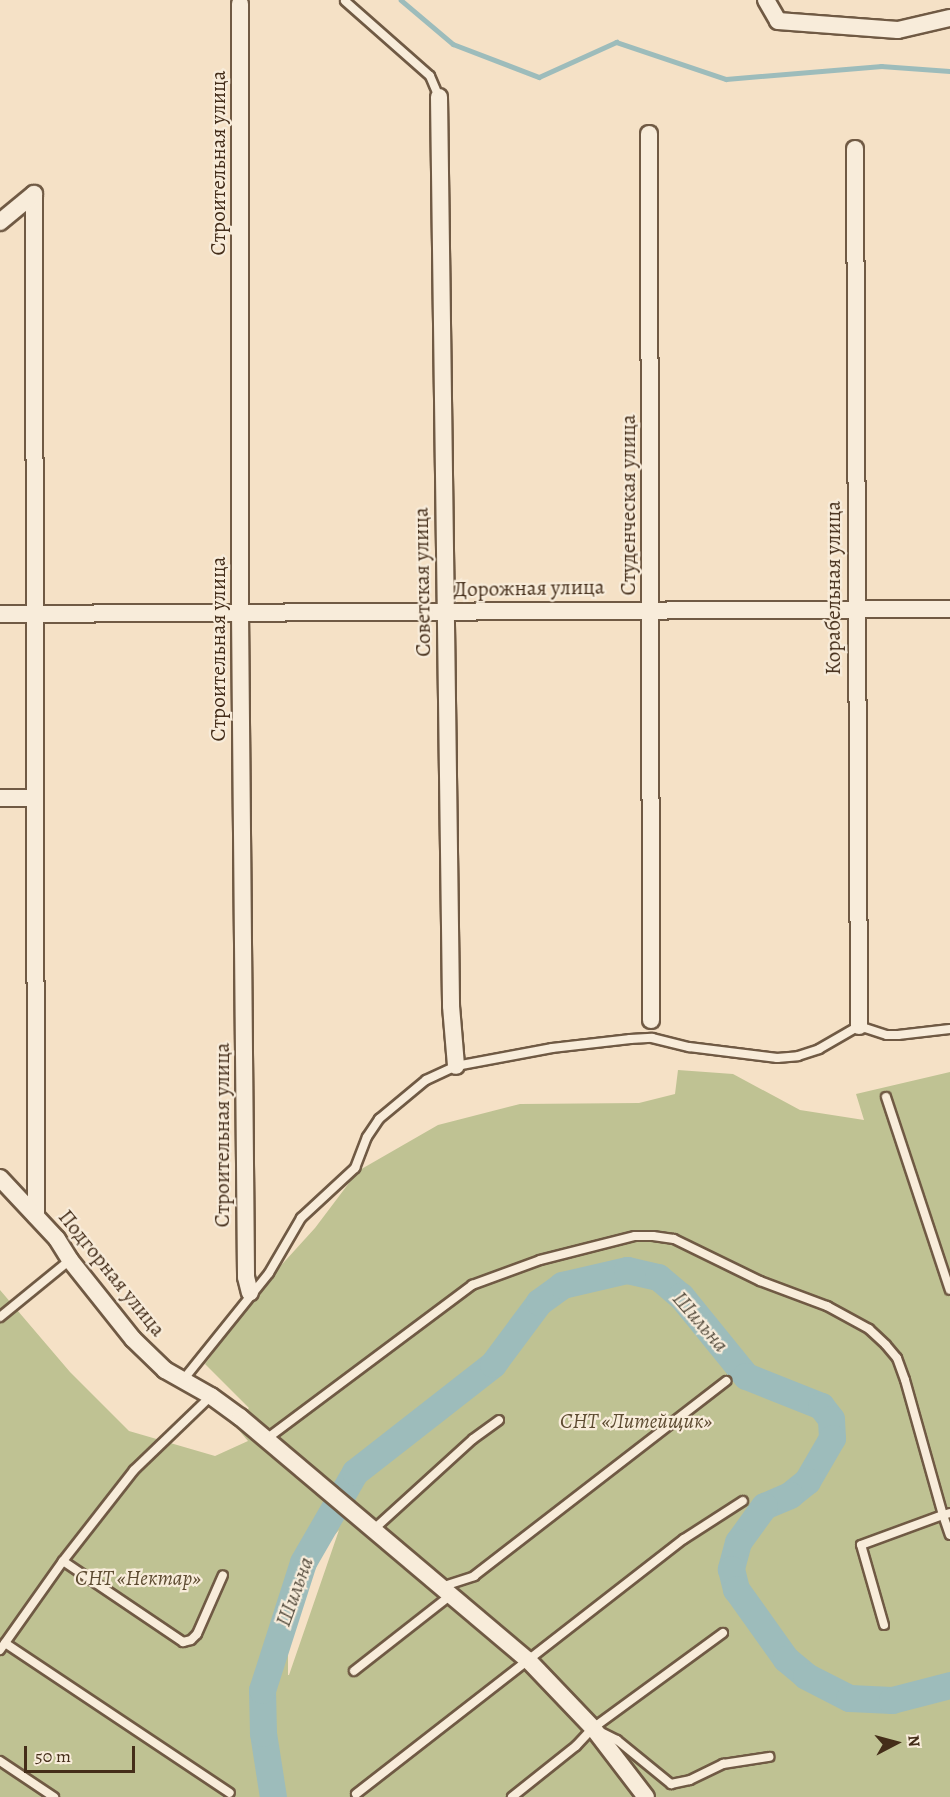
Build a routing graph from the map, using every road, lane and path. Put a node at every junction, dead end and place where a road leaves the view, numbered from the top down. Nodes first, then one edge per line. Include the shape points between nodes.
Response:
1 (766, 0) edge
2 (345, 1) edge
3 (240, 4) dead end
4 (950, 18) edge
5 (440, 98) joint
6 (649, 134) dead end
7 (855, 149) dead end
8 (0, 222) edge
9 (650, 609) junction
10 (950, 609) edge
11 (855, 610) junction
12 (240, 612) junction
13 (445, 612) junction
14 (0, 614) edge
15 (35, 614) junction
16 (0, 798) edge
17 (35, 798) junction
18 (651, 1020) dead end
19 (859, 1026) junction
20 (950, 1029) edge
21 (456, 1066) junction
22 (886, 1097) dead end
23 (0, 1178) edge
24 (36, 1216) junction
25 (70, 1260) junction
26 (950, 1290) edge
27 (250, 1293) junction
28 (0, 1317) edge
29 (183, 1380) junction
30 (726, 1382) dead end
31 (211, 1396) junction
32 (499, 1420) dead end
33 (264, 1440) junction
34 (743, 1501) dead end
35 (947, 1514) edge
36 (368, 1526) junction
37 (950, 1535) edge
38 (63, 1562) junction
39 (223, 1575) dead end
40 (446, 1591) junction
41 (884, 1624) dead end
42 (723, 1633) dead end
43 (2, 1646) edge
44 (528, 1660) junction
45 (354, 1671) dead end
46 (593, 1728) junction
47 (769, 1757) dead end
48 (0, 1761) edge
49 (230, 1793) dead end
50 (356, 1794) dead end
51 (54, 1797) edge
52 (512, 1797) edge
53 (646, 1797) edge

1 - 4 street via 778,21 898,30
2 - 5 lane via 430,76
3 - 12 street, Строительная улица
5 - 13 street, Советская улица
6 - 9 street, Студенческая улица
7 - 11 street, Корабельная улица
8 - 15 street via 34,194
9 - 11 street, Дорожная улица
9 - 13 street, Дорожная улица
9 - 18 street, Студенческая улица
10 - 11 street, Дорожная улица
11 - 19 street, Корабельная улица
12 - 13 street, Дорожная улица
12 - 15 street, Дорожная улица
12 - 27 street, Строительная улица via 246,1277
13 - 21 street, Советская улица via 451,1006
14 - 15 street, Дорожная улица
15 - 17 street
16 - 17 street
17 - 24 street
19 - 20 lane via 887,1035
19 - 21 lane via 819,1049 788,1058 689,1047 652,1038 552,1048
21 - 27 lane via 426,1080 380,1119 367,1137 355,1168 301,1218 268,1273
22 - 26 lane
23 - 24 street, Подгорная улица
24 - 25 street, Подгорная улица
25 - 28 lane
25 - 29 street, Подгорная улица via 133,1339 165,1370
27 - 29 lane
29 - 31 street, Подгорная улица
30 - 40 lane via 474,1576
31 - 33 street, Подгорная улица
31 - 38 lane via 134,1470
32 - 36 lane
33 - 35 lane via 472,1286 540,1260 635,1236 653,1236 674,1239 760,1281 827,1306 869,1329 886,1345 897,1358 905,1380
33 - 36 street, Подгорная улица
34 - 44 lane via 684,1539
35 - 37 lane
35 - 41 lane via 861,1545
36 - 40 street, Подгорная улица
38 - 39 lane via 183,1642 197,1634
38 - 43 lane
40 - 44 street, Подгорная улица
40 - 45 lane
42 - 46 lane
43 - 49 lane
44 - 46 street, Подгорная улица
44 - 50 lane
46 - 47 lane via 617,1740 671,1784 690,1780 723,1764
46 - 52 lane
46 - 53 street, Подгорная улица
48 - 51 lane

